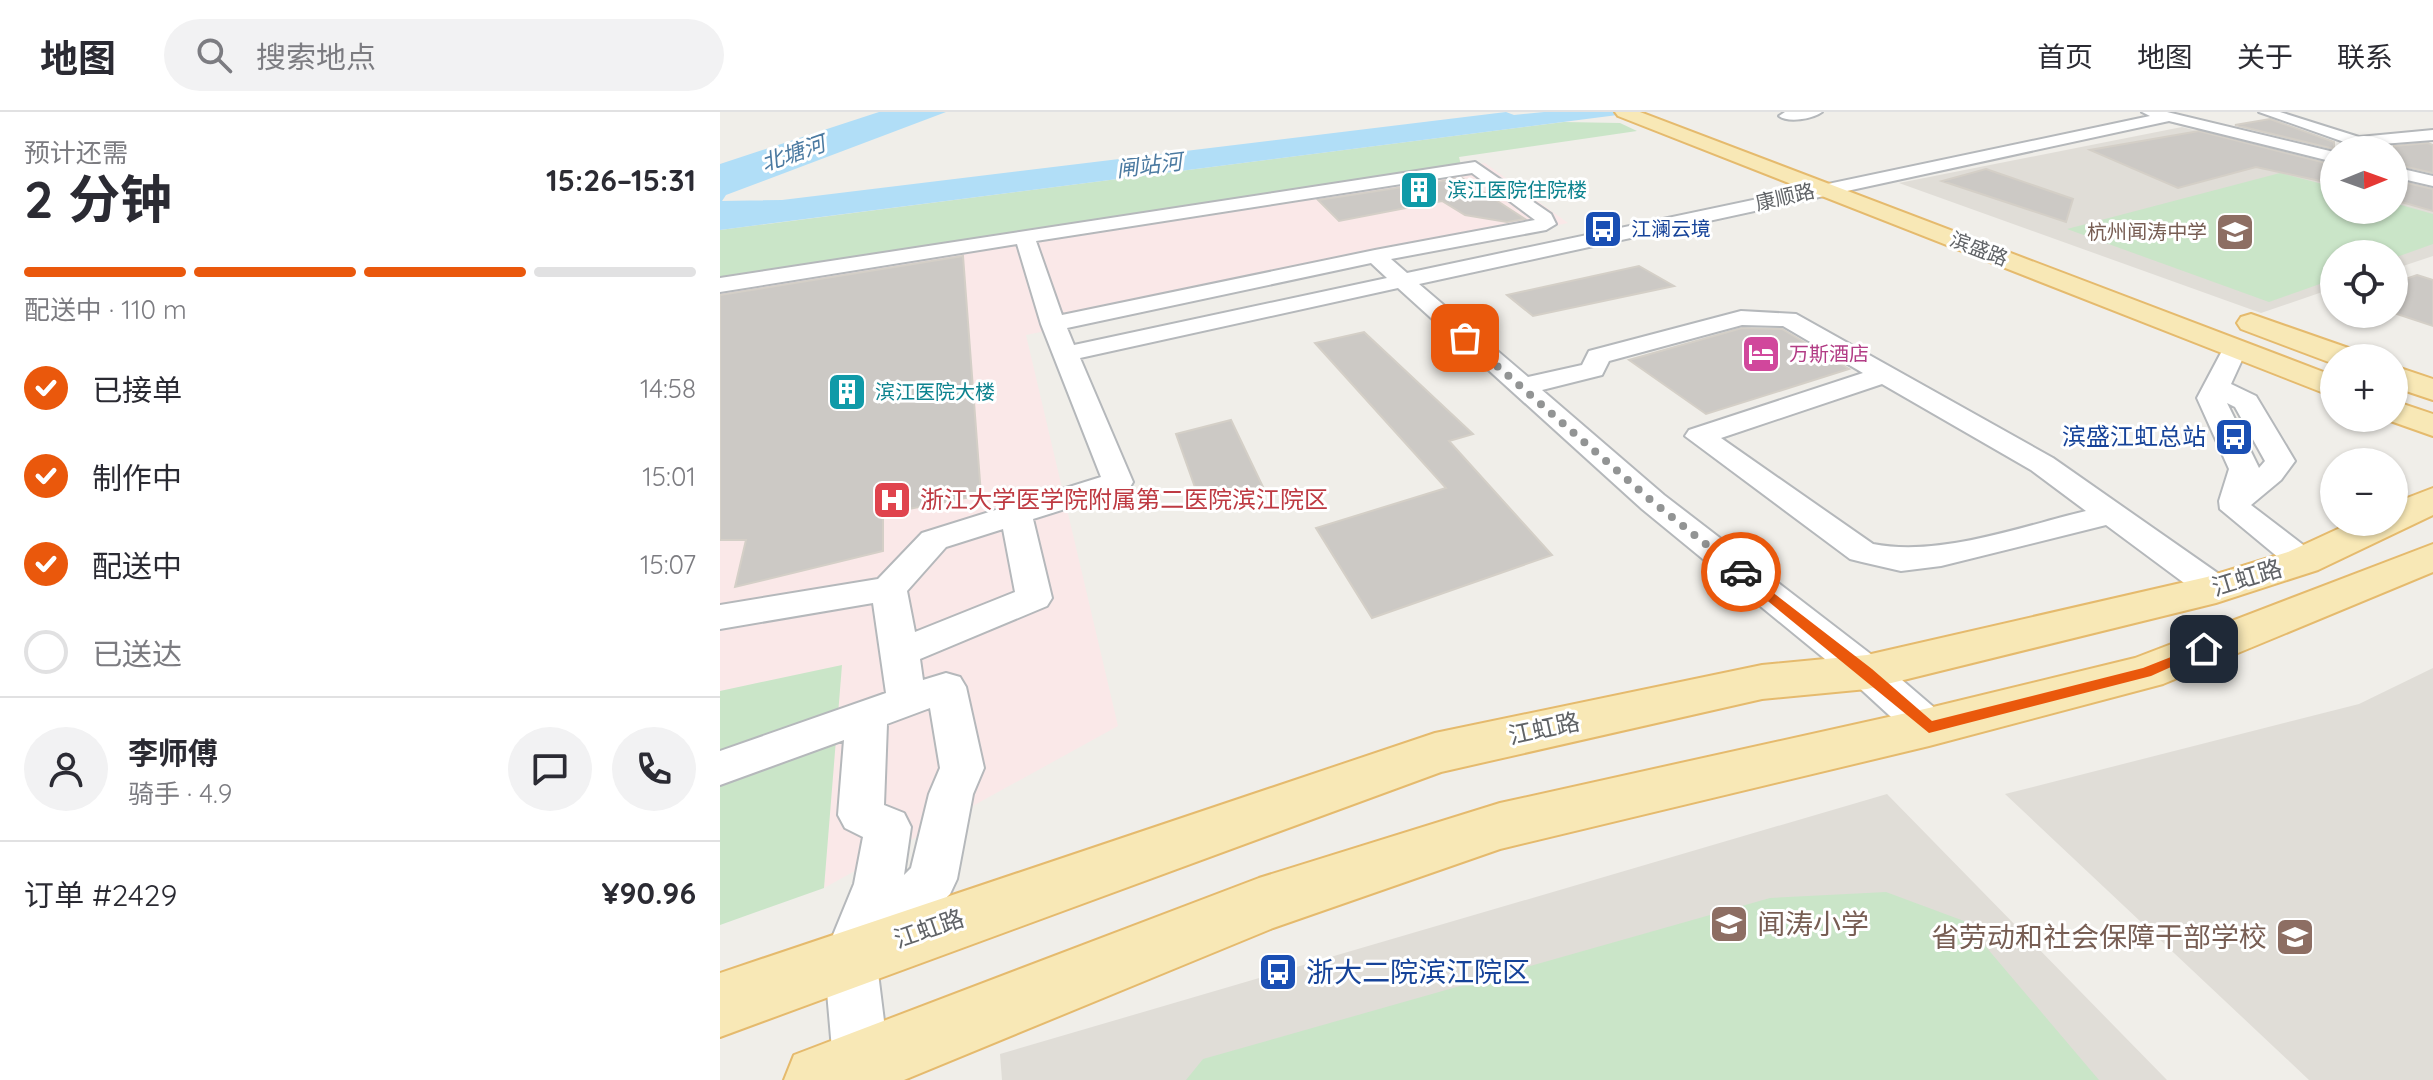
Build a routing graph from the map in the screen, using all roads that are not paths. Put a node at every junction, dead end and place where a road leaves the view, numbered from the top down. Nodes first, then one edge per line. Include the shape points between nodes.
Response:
1 (1624, 112) edge
2 (1674, 112) edge
3 (1815, 112) edge
4 (2149, 112) edge
5 (2266, 112) edge
6 (1786, 116) dead end
7 (2168, 117) junction
8 (2433, 135) edge
9 (2340, 136) edge
10 (2408, 137) edge
11 (2320, 154) edge
12 (2408, 157) edge
13 (2412, 158) dead end
14 (1774, 160) junction
15 (1807, 162) dead end
16 (2408, 175) edge
17 (1860, 181) junction
18 (2433, 181) edge
19 (1820, 189) junction
20 (1025, 237) junction
21 (2042, 247) dead end
22 (1375, 256) junction
23 (1403, 282) junction
24 (720, 285) edge
25 (2230, 316) dead end
26 (1053, 324) junction
27 (2235, 349) junction
28 (2320, 349) edge
29 (1066, 354) junction
30 (1885, 374) junction
31 (2408, 381) edge
32 (2320, 382) edge
33 (1520, 387) junction
34 (2433, 390) edge
35 (2408, 416) edge
36 (2433, 426) edge
37 (2433, 500) edge
38 (2408, 512) edge
39 (2112, 514) junction
40 (1016, 515) junction
41 (2356, 536) edge
42 (2433, 557) edge
43 (2303, 561) junction
44 (889, 589) junction
45 (2216, 589) junction
46 (720, 617) edge
47 (899, 653) junction
48 (1867, 672) junction
49 (907, 701) junction
50 (1929, 727) junction
51 (720, 768) edge
52 (850, 957) junction
53 (720, 1005) edge
54 (846, 1074) edge

1 - 14 main road, 滨盛路
2 - 14 main road, 滨盛路
3 - 6 street
4 - 7 street
5 - 9 street
7 - 11 street
7 - 17 street, 康顺路
8 - 10 street
12 - 13 street
14 - 19 main road, 滨盛路
15 - 17 main road, 滨盛路
16 - 18 street
17 - 19 street, 康顺路
17 - 21 main road, 滨盛路
19 - 23 street, 康顺路
19 - 27 main road, 滨盛路
20 - 22 street via 1475,167 1546,224
20 - 24 street
20 - 26 street
22 - 23 street
22 - 26 street
23 - 29 street, 康顺路
23 - 33 street
25 - 28 main road
26 - 29 street
27 - 32 main road, 滨盛路
27 - 43 street via 2217,387 2246,402 2280,461 2235,501 2236,509
29 - 40 street via 1118,482
30 - 33 street via 1788,319 1741,318 1598,356 1593,370
30 - 39 street via 2042,464
30 - 39 street via 1699,436 1862,552 1901,560 1941,556
31 - 34 main road
33 - 48 street via 1653,502
35 - 36 main road
37 - 38 main road
39 - 45 street
40 - 44 street via 934,540
40 - 47 street via 1034,598
41 - 43 main road, 江虹路
42 - 50 main road, 江虹路 via 2146,672
43 - 45 main road, 江虹路
44 - 46 street
44 - 47 street
45 - 48 main road, 江虹路
47 - 49 street
48 - 50 street
48 - 52 main road, 江虹路 via 1762,682 1435,753
49 - 51 street
49 - 52 street via 861,815 888,827 878,884
49 - 52 street via 962,768 951,794 933,879
50 - 54 main road, 江虹路 via 1500,826 1259,905
52 - 53 main road, 江虹路
52 - 54 street

